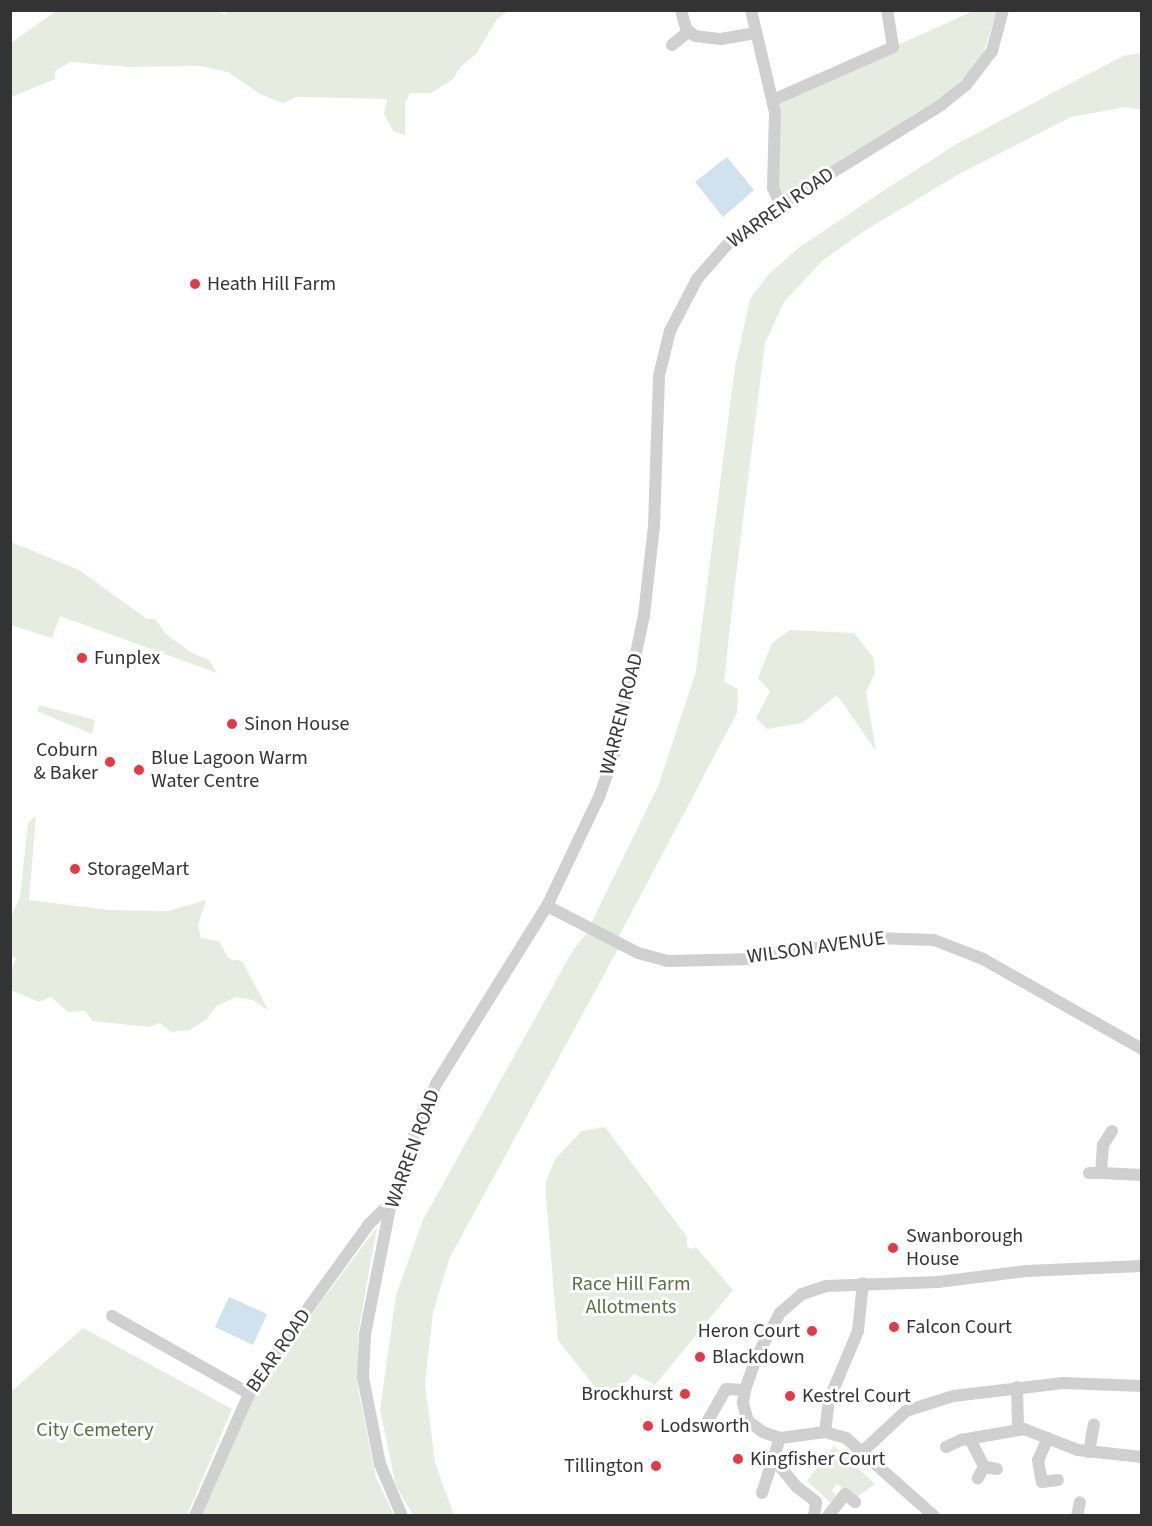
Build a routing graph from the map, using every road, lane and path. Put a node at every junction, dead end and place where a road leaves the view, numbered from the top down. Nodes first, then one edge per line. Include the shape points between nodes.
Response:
1 (681, 10) edge
2 (751, 10) edge
3 (887, 10) edge
4 (1003, 10) edge
5 (688, 32) junction
6 (756, 33) junction
7 (672, 45) dead end
8 (772, 100) junction
9 (780, 204) junction
10 (546, 906) junction
11 (1142, 1049) edge
12 (1112, 1131) dead end
13 (1142, 1175) edge
14 (391, 1203) junction
15 (1142, 1266) edge
16 (863, 1283) junction
17 (112, 1316) dead end
18 (1142, 1386) edge
19 (1017, 1387) junction
20 (745, 1390) junction
21 (248, 1393) junction
22 (689, 1424) dead end
23 (1094, 1424) dead end
24 (1018, 1429) junction
25 (825, 1432) junction
26 (780, 1438) junction
27 (1048, 1438) junction
28 (970, 1439) junction
29 (946, 1448) dead end
30 (862, 1452) junction
31 (1089, 1452) junction
32 (1142, 1456) edge
33 (774, 1459) junction
34 (986, 1472) dead end
35 (1058, 1480) dead end
36 (762, 1493) dead end
37 (846, 1495) dead end
38 (1080, 1502) dead end
39 (195, 1515) edge
40 (402, 1515) edge
41 (814, 1515) edge
42 (828, 1515) edge
43 (934, 1515) edge
44 (1077, 1515) edge

1 - 5 street
2 - 6 street
3 - 8 street via 894,46
4 - 9 street, WARREN ROAD via 992,51 961,90
5 - 6 street via 717,39
5 - 7 street
6 - 8 street
8 - 9 street via 773,188
9 - 10 street, WARREN ROAD via 720,251 697,279 670,331 659,376 654,526 628,702 599,797
10 - 11 street, WILSON AVENUE via 638,953 681,962 779,956 874,938 934,940 983,959
10 - 14 street, WARREN ROAD via 447,1063 414,1135
12 - 13 street via 1102,1147 1095,1173
14 - 21 street, BEAR ROAD via 369,1224
14 - 40 street, WARREN ROAD via 365,1334 363,1377 380,1464
15 - 16 street via 1026,1271 938,1282
16 - 20 street via 819,1288 792,1301 772,1326
16 - 25 street via 858,1332 829,1400
17 - 21 street
18 - 19 street via 1090,1383
19 - 24 street
19 - 30 street via 953,1396 914,1407 889,1423
20 - 22 street via 726,1389 705,1424
20 - 26 street via 743,1403 748,1421
21 - 39 street, BEAR ROAD
23 - 31 street
24 - 27 street
24 - 28 street
25 - 26 street
25 - 30 street via 846,1438
26 - 33 street
27 - 31 street
27 - 35 street via 1038,1460 1042,1482
28 - 29 street
28 - 34 street
30 - 43 street
31 - 32 street
33 - 36 street
33 - 41 street via 796,1487 816,1502
37 - 42 street
38 - 44 street

